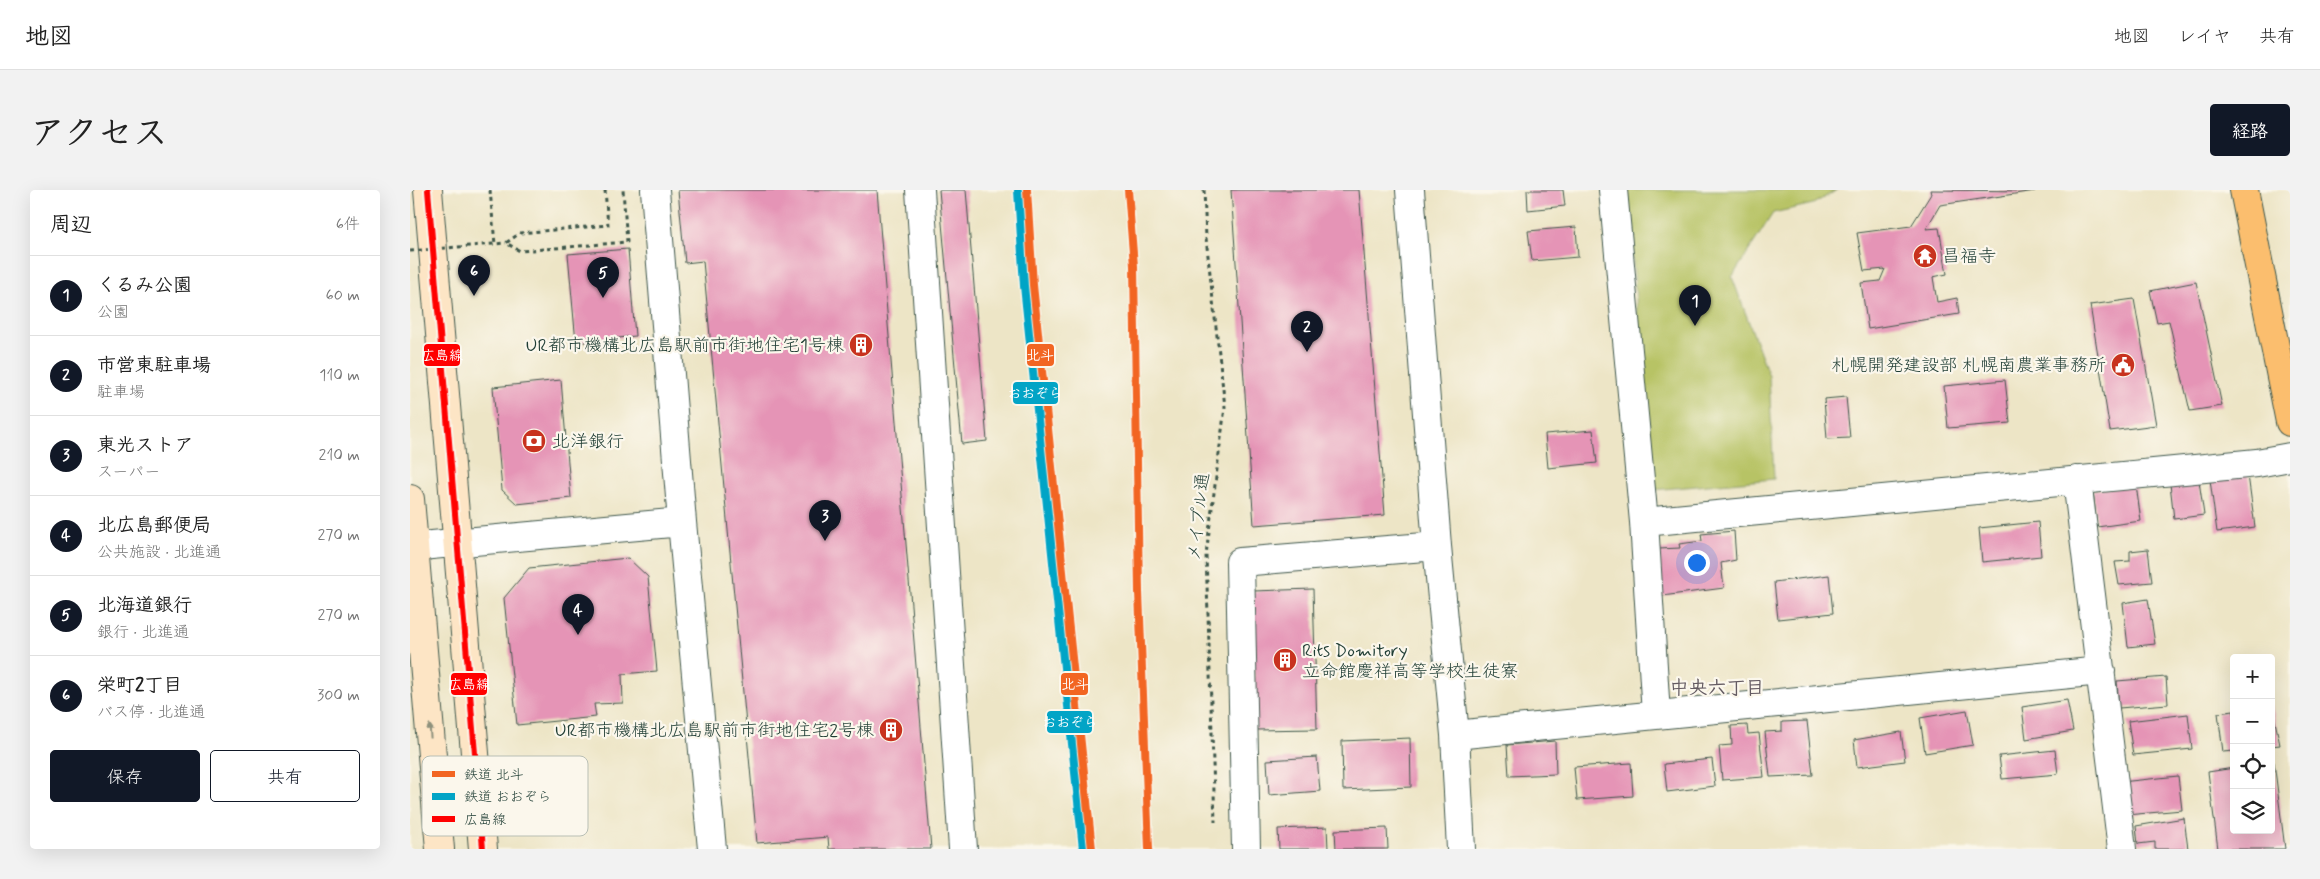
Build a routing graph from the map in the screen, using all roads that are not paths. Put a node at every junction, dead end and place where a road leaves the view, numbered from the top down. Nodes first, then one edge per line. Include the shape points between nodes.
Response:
1 (428, 190) edge
2 (655, 190) edge
3 (920, 190) edge
4 (1410, 190) edge
5 (1613, 190) edge
6 (2244, 190) edge
7 (2283, 349) edge
8 (2290, 422) edge
9 (2290, 457) edge
10 (2077, 480) junction
11 (410, 499) edge
12 (682, 522) junction
13 (1644, 522) junction
14 (458, 542) junction
15 (1437, 546) junction
16 (412, 547) edge
17 (2101, 671) junction
18 (1656, 715) junction
19 (1455, 735) junction
20 (431, 756) edge
21 (475, 756) edge
22 (439, 836) edge
23 (482, 836) edge
24 (440, 849) edge
25 (483, 849) edge
26 (712, 849) edge
27 (963, 849) edge
28 (1246, 849) edge
29 (1462, 849) edge
30 (2122, 849) edge

1 - 14 street
2 - 12 street
3 - 27 street
4 - 15 street
5 - 13 street
6 - 7 main road
7 - 8 main road
9 - 10 street
10 - 13 street
10 - 17 street
11 - 16 street
12 - 14 street
12 - 26 street
13 - 18 street
14 - 16 street
14 - 21 street
15 - 19 street
15 - 28 street via 1240,562
20 -> 16 street
17 - 18 street
17 - 30 street
18 - 19 street
19 - 29 street
24 -> 22 street
23 - 25 street

